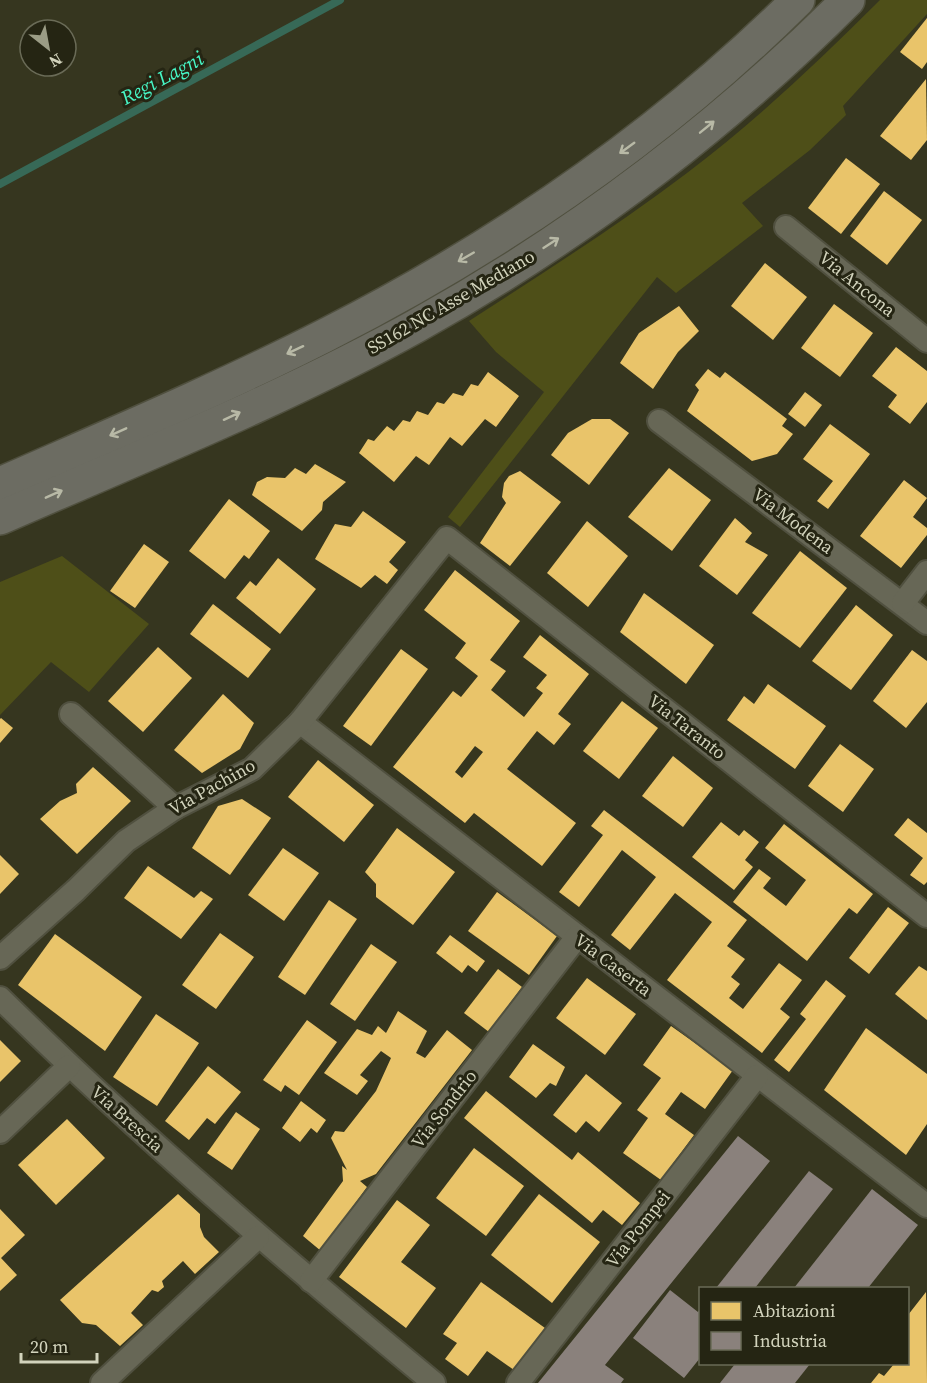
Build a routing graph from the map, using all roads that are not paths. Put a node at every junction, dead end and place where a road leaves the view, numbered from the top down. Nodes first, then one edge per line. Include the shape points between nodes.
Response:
1 (798, 0) edge
2 (848, 0) edge
3 (786, 228) dead end
4 (927, 341) edge
5 (659, 421) dead end
6 (0, 484) edge
7 (0, 518) edge
8 (447, 538) joint
9 (927, 572) edge
10 (903, 603) junction
11 (927, 623) edge
12 (71, 714) dead end
13 (300, 722) junction
14 (175, 808) junction
15 (927, 916) edge
16 (577, 937) junction
17 (0, 958) edge
18 (0, 998) edge
19 (69, 1066) junction
20 (758, 1076) junction
21 (0, 1132) edge
22 (927, 1206) edge
23 (258, 1237) junction
24 (311, 1281) junction
25 (102, 1383) edge
26 (434, 1383) edge
27 (518, 1383) edge

1 -> 6 highway, SS162 NC Asse Mediano via 716,77 650,131 489,243 326,335
7 -> 2 highway, SS162 NC Asse Mediano via 214,424 416,326 507,271 586,220 672,156 754,89
3 - 4 street, Via Ancona
5 - 10 street, Via Modena
8 - 13 street, Via Pachino
8 - 15 street, Via Taranto
9 - 10 street
10 - 11 street, Via Modena
12 - 14 street
13 - 14 street, Via Pachino via 252,769
13 - 16 street, Via Caserta
14 - 17 street, Via Pachino via 126,841
16 - 20 street, Via Caserta
16 - 24 street, Via Sondrio
18 - 19 street, Via Brescia
19 - 21 street
19 - 23 street, Via Brescia
20 - 22 street, Via Caserta
20 - 27 street, Via Pompei
23 - 24 street, Via Brescia
23 - 25 street
24 - 26 street, Via Brescia

